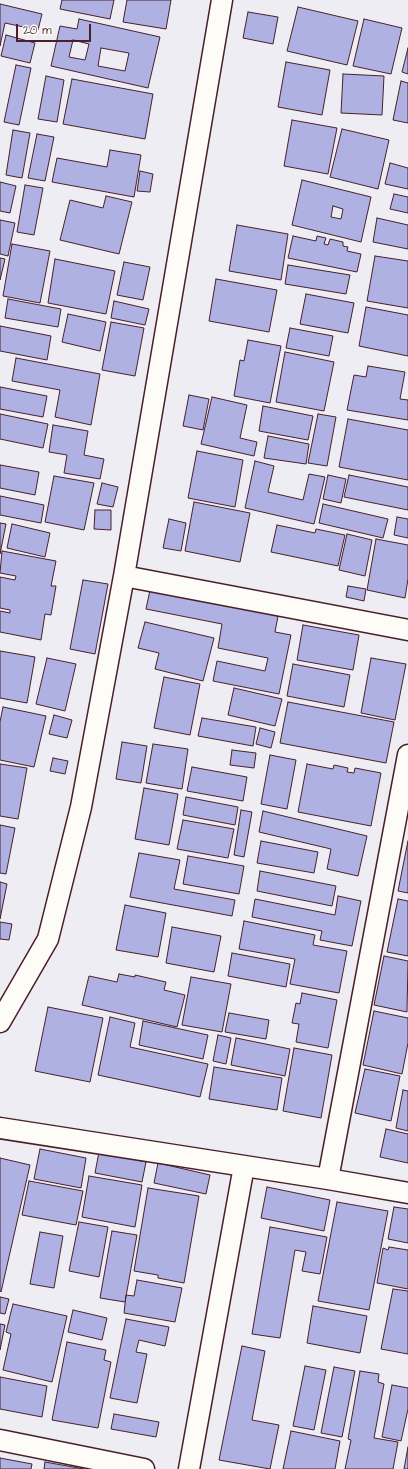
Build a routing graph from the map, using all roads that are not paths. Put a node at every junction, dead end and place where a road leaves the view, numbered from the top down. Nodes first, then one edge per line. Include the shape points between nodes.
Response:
1 (222, 0) edge
2 (124, 576) junction
3 (408, 630) edge
4 (408, 755) edge
5 (0, 1022) edge
6 (0, 1128) edge
7 (244, 1166) junction
8 (328, 1179) junction
9 (408, 1193) edge
10 (0, 1440) edge
11 (144, 1469) edge
12 (189, 1469) edge

1 - 2 street
2 - 3 street
2 - 5 street via 80,807 48,939
4 - 8 street
6 - 7 street
7 - 8 street
7 - 12 street
8 - 9 street
10 - 11 street

